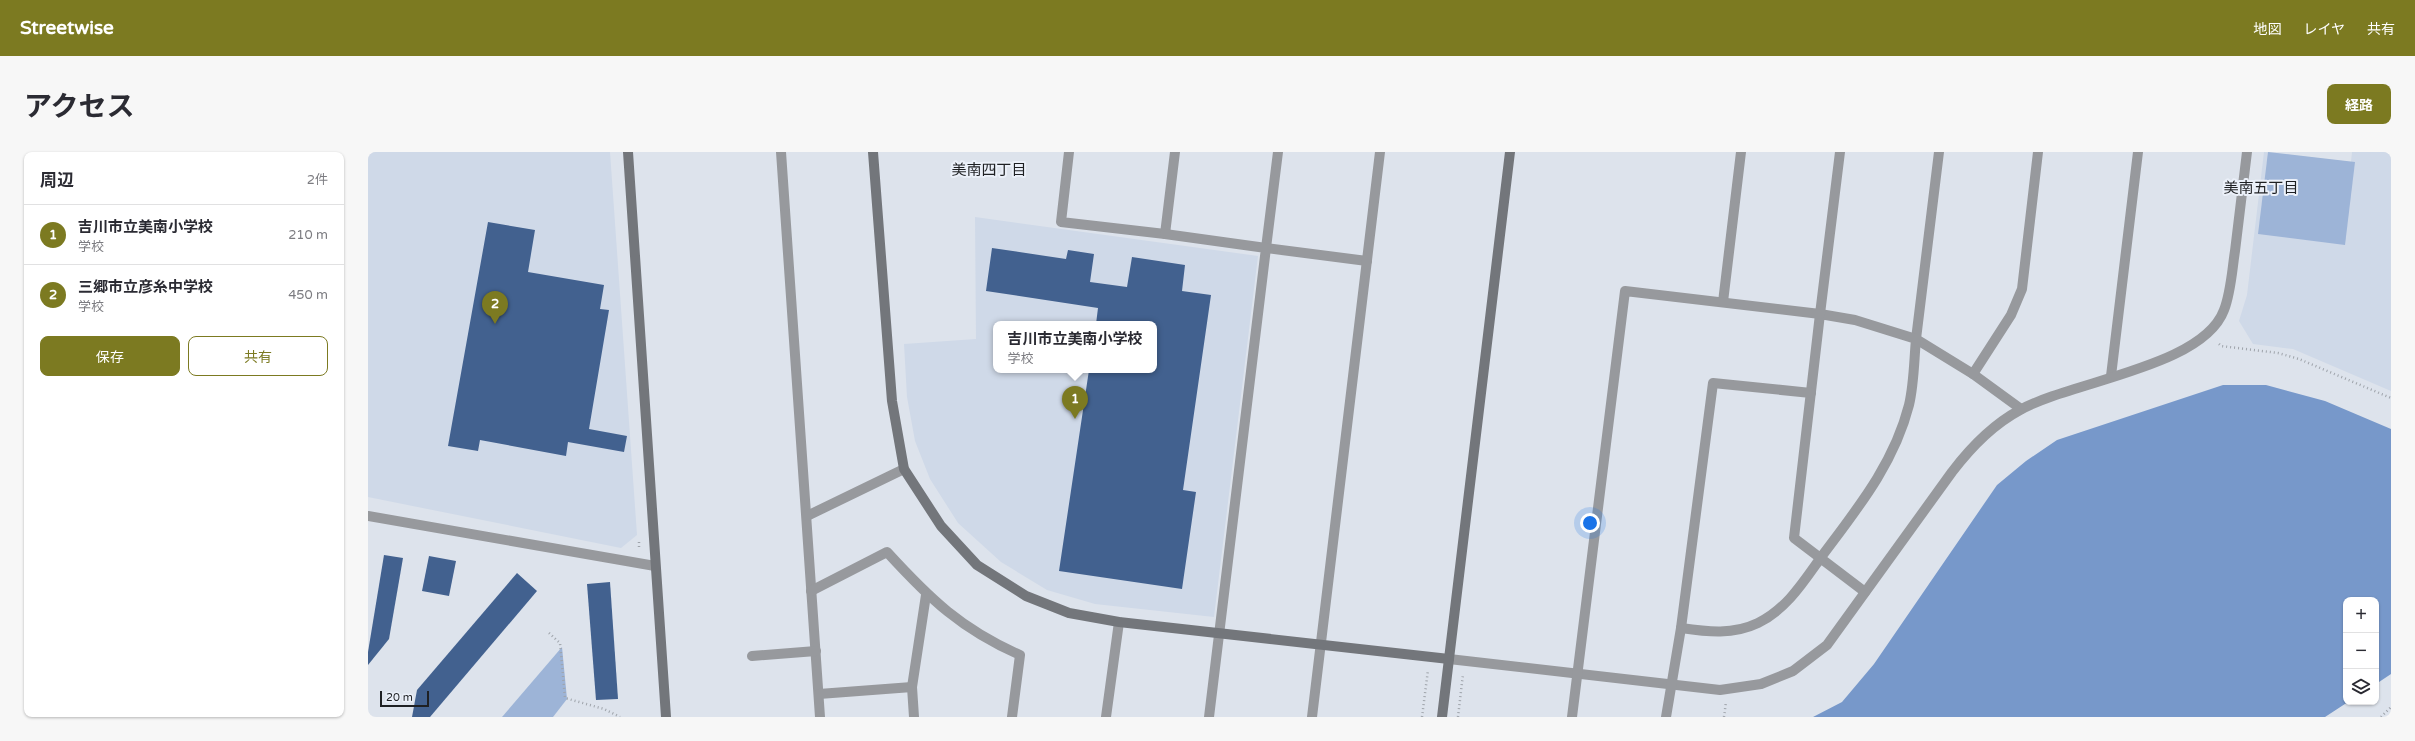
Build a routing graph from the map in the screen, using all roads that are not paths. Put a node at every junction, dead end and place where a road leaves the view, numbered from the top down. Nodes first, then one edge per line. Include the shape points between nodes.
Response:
1 (628, 152) edge
2 (781, 152) edge
3 (873, 152) edge
4 (1069, 152) edge
5 (1175, 152) edge
6 (1278, 152) edge
7 (1380, 152) edge
8 (1510, 152) edge
9 (1741, 152) edge
10 (1840, 152) edge
11 (1939, 152) edge
12 (2038, 152) edge
13 (2138, 152) edge
14 (2247, 152) edge
15 (1165, 234) junction
16 (1266, 248) junction
17 (1367, 261) junction
18 (1723, 302) junction
19 (1820, 314) junction
20 (1916, 340) junction
21 (1973, 374) junction
22 (2111, 376) junction
23 (1811, 393) junction
24 (2021, 409) junction
25 (904, 469) junction
26 (368, 516) edge
27 (807, 516) junction
28 (1821, 559) junction
29 (655, 566) junction
30 (811, 590) junction
31 (1865, 592) junction
32 (926, 595) junction
33 (1119, 622) junction
34 (1681, 628) junction
35 (1220, 633) junction
36 (1321, 644) junction
37 (816, 651) junction
38 (752, 656) dead end
39 (1449, 659) junction
40 (1578, 675) junction
41 (1670, 686) junction
42 (912, 687) junction
43 (819, 694) junction
44 (666, 717) edge
45 (820, 717) edge
46 (914, 717) edge
47 (1012, 717) edge
48 (1106, 717) edge
49 (1209, 717) edge
50 (1312, 717) edge
51 (1442, 717) edge
52 (1572, 717) edge
53 (1666, 717) edge

1 - 29 street
2 - 27 street
3 - 25 street via 892,401
4 - 15 street via 1061,222
5 - 15 street
6 - 16 street
7 - 17 street
8 - 39 street
9 - 18 street
10 - 19 street
11 - 20 street
12 - 21 street via 2022,290 2011,315
13 - 22 street
14 - 22 street via 2230,285 2224,311 2213,331 2174,356
15 - 16 street
16 - 17 street
16 - 35 street
17 - 36 street
18 - 19 street
18 - 40 street via 1625,291
19 - 20 street via 1855,320
19 - 23 street
20 - 21 street
20 - 28 street via 1909,405 1890,455 1872,489
21 - 24 street
22 - 24 street
23 - 28 street via 1794,538
23 - 34 street via 1713,383
24 - 31 street via 1993,427 1970,450
25 - 27 street
25 - 33 street via 941,526 976,565 1026,596 1069,613
26 - 29 street
27 - 30 street
28 - 31 street
28 - 34 street via 1794,596 1758,624 1727,632
29 - 44 street
30 - 32 street via 887,552
30 - 37 street
31 - 41 street via 1827,645 1793,672 1760,684 1720,690
32 - 42 street
32 - 47 street via 994,644 1020,655
33 - 35 street
33 - 48 street
34 - 41 street
35 - 36 street
35 - 49 street
36 - 39 street
36 - 50 street
37 - 38 street
37 - 43 street
39 - 40 street
39 - 51 street
40 - 41 street
40 - 52 street
41 - 53 street
42 - 43 street
42 - 46 street
43 - 45 street

